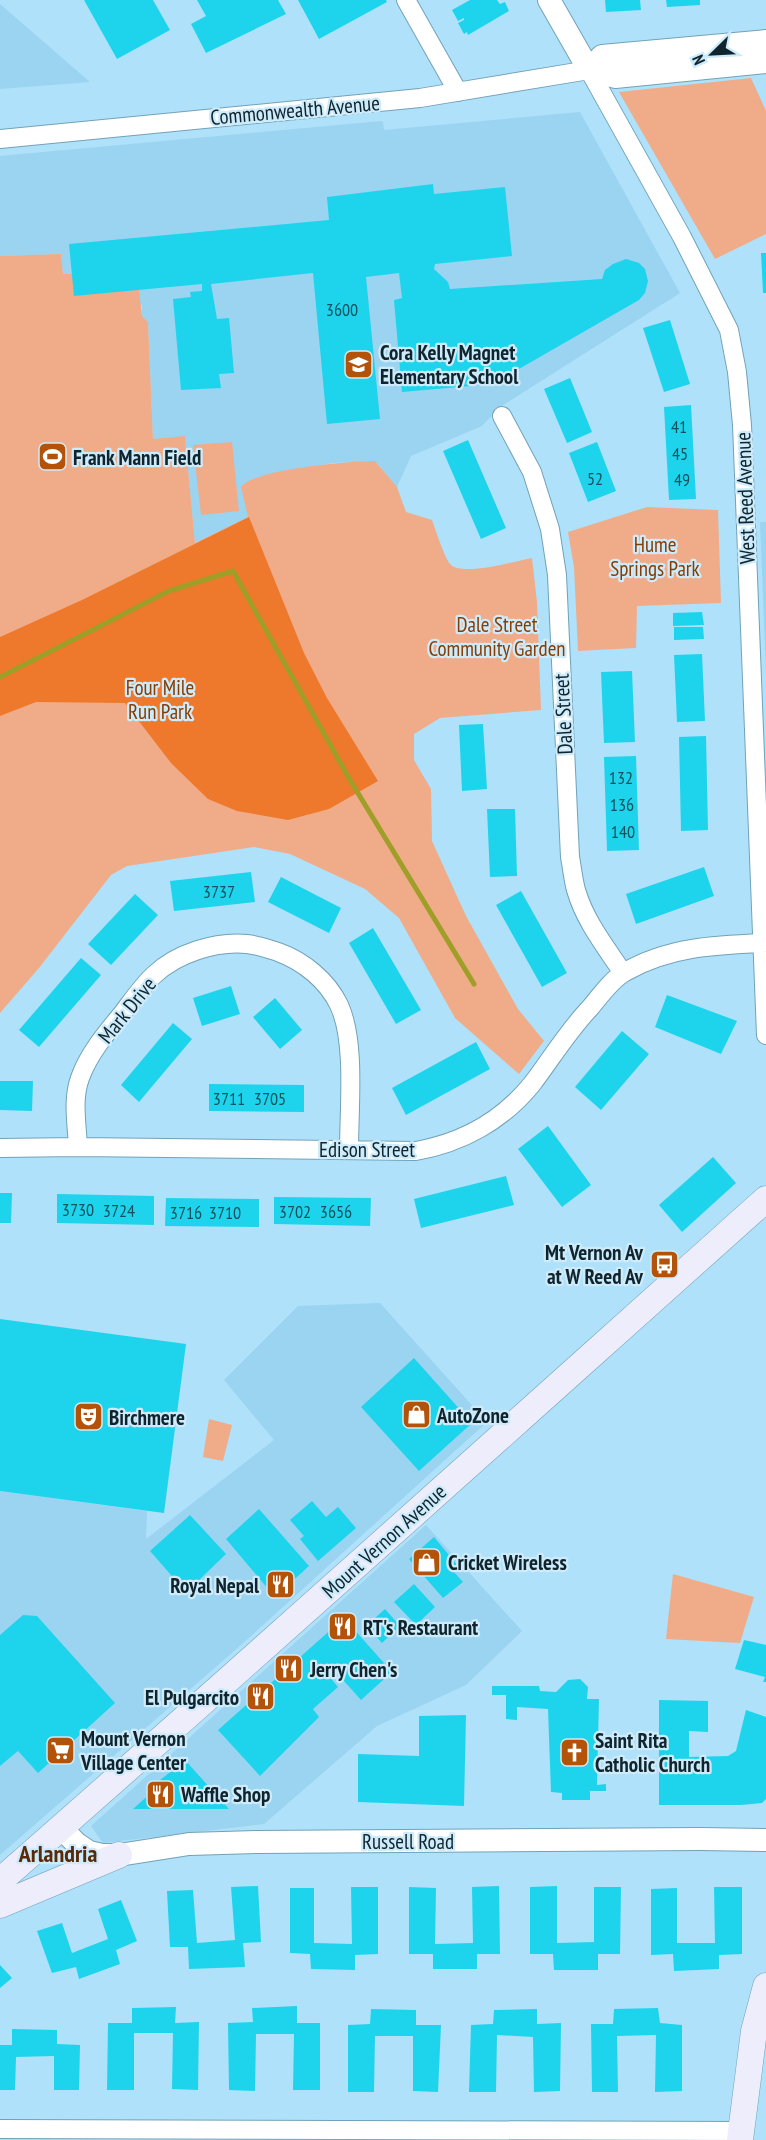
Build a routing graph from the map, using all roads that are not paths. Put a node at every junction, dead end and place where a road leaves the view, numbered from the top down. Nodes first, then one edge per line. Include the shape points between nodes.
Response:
1 (406, 0) edge
2 (549, 0) edge
3 (766, 41) edge
4 (766, 62) edge
5 (589, 70) junction
6 (458, 92) junction
7 (0, 138) edge
8 (502, 416) dead end
9 (762, 943) junction
10 (623, 973) junction
11 (766, 1035) edge
12 (78, 1146) junction
13 (0, 1148) edge
14 (349, 1149) junction
15 (766, 1199) edge
16 (61, 1828) junction
17 (766, 1840) edge
18 (119, 1855) junction
19 (0, 1881) edge
20 (0, 1905) edge
21 (766, 1986) edge
22 (757, 2071) edge
23 (0, 2129) edge
24 (740, 2135) edge

1 - 6 street
2 - 5 street
3 - 5 street, Commonwealth Avenue via 602,56
4 - 5 street, Commonwealth Avenue via 615,77
5 - 6 street, Commonwealth Avenue
5 - 9 street, West Reed Avenue via 729,330 742,424
6 - 7 street, Commonwealth Avenue
8 - 10 street, Dale Street via 532,472 550,529 557,575 570,857 575,888 595,932
9 - 10 street, Edison Street via 671,952
9 - 11 street, West Reed Avenue
10 - 14 street, Edison Street via 578,1020 530,1086 492,1120 460,1140 439,1147 416,1151
12 - 13 street, Edison Street
12 - 14 street, Edison Street
12 - 14 street, Mark Drive via 76,1099 85,1064 154,974 176,959 198,951 246,944 284,954 303,964 330,989 339,1005 349,1047
15 - 16 main road, Mount Vernon Avenue
16 - 18 street, Russell Road via 89,1851
16 - 19 main road, Mount Vernon Avenue
17 - 18 street, Russell Road via 257,1842 189,1844
18 - 20 main road
21 - 22 main road via 754,2031
22 - 24 main road
23 - 24 street

